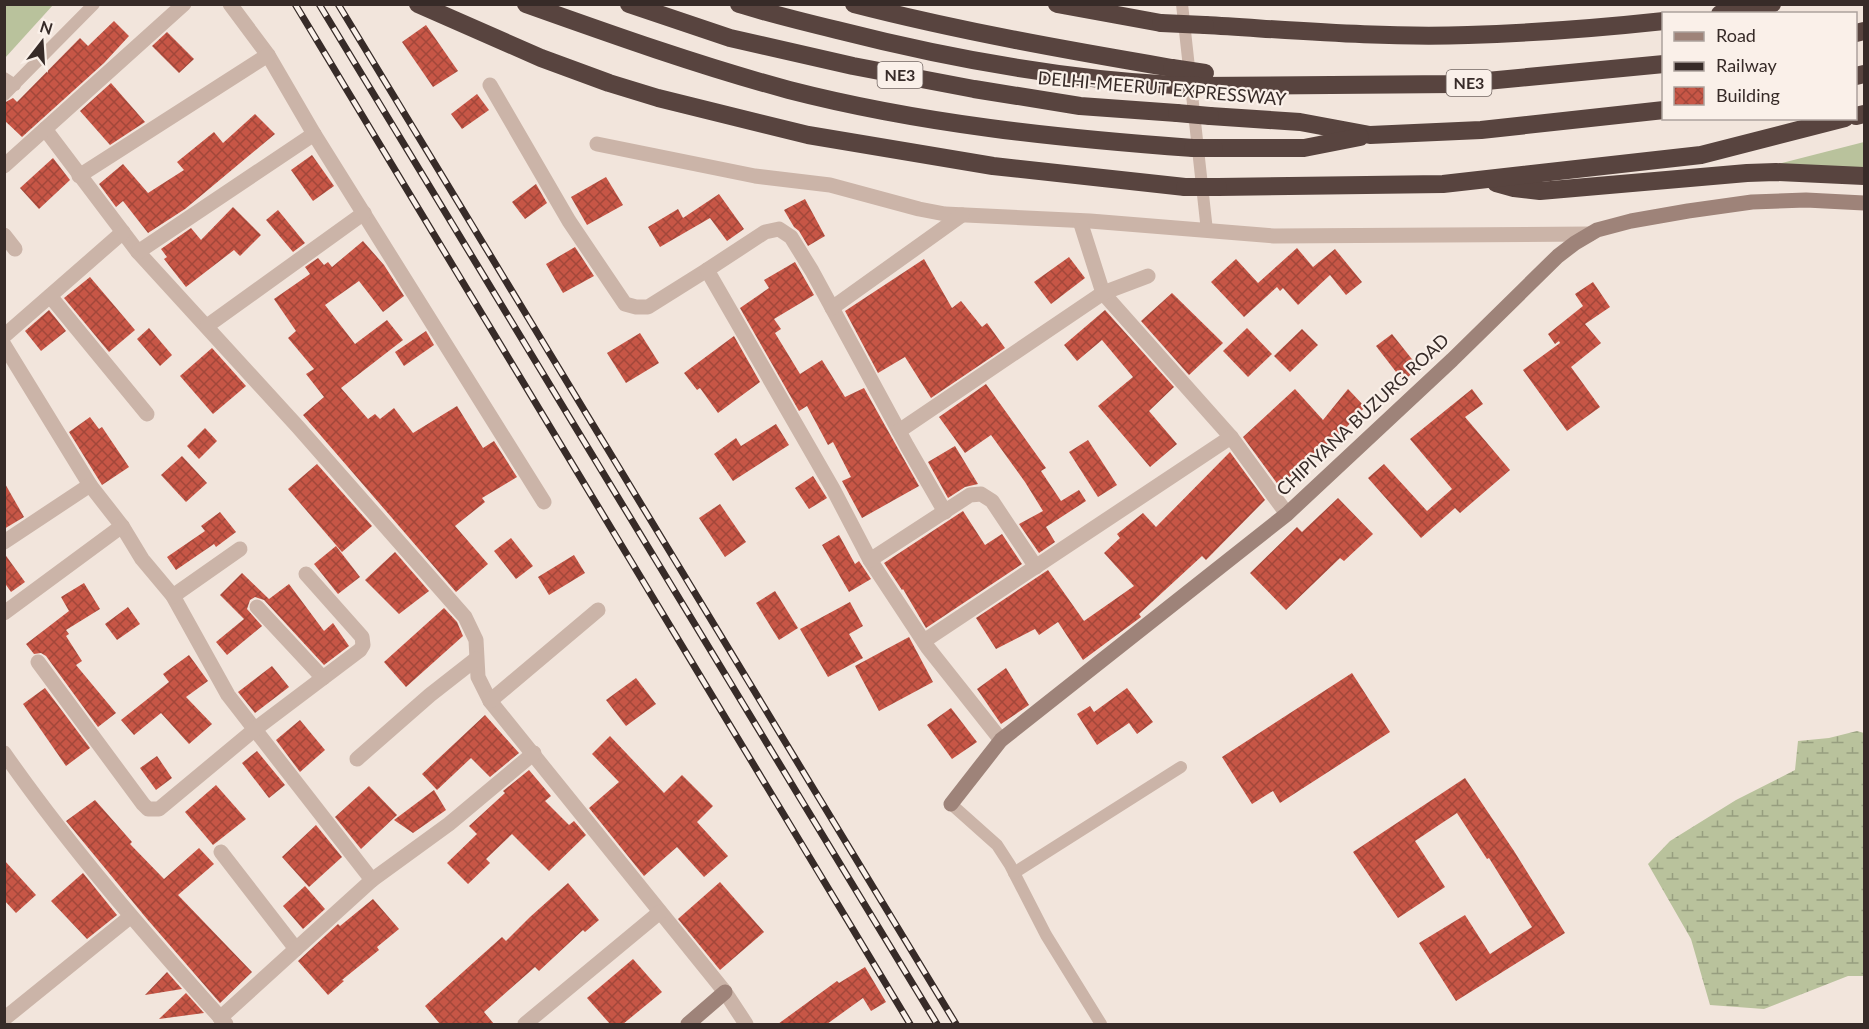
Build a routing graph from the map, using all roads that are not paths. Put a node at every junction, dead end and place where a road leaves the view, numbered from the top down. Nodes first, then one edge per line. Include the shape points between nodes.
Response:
1 (94, 4) edge
2 (184, 4) edge
3 (230, 4) edge
4 (418, 4) edge
5 (526, 4) edge
6 (629, 4) edge
7 (739, 4) edge
8 (854, 4) edge
9 (1057, 4) edge
10 (1182, 4) edge
11 (1772, 4) edge
12 (1730, 12) edge
13 (1662, 21) edge
14 (268, 55) junction
15 (1662, 64) edge
16 (1173, 77) junction
17 (10, 82) edge
18 (489, 85) dead end
19 (4, 95) edge
20 (1662, 111) edge
21 (1837, 120) edge
22 (45, 129) junction
23 (314, 134) junction
24 (1370, 135) junction
25 (597, 144) dead end
26 (4, 166) edge
27 (79, 176) junction
28 (1864, 176) edge
29 (1485, 180) junction
30 (1864, 203) edge
31 (364, 213) junction
32 (962, 215) junction
33 (1080, 221) junction
34 (1207, 231) junction
35 (123, 232) junction
36 (1590, 234) junction
37 (4, 235) edge
38 (15, 249) dead end
39 (138, 252) junction
40 (707, 270) junction
41 (1148, 276) dead end
42 (1103, 293) junction
43 (50, 296) junction
44 (832, 308) junction
45 (207, 326) junction
46 (4, 336) edge
47 (4, 345) edge
48 (147, 414) dead end
49 (899, 431) junction
50 (1231, 437) junction
51 (90, 485) junction
52 (544, 502) dead end
53 (945, 512) junction
54 (1287, 513) junction
55 (122, 526) junction
56 (4, 542) edge
57 (240, 549) dead end
58 (870, 560) junction
59 (1036, 567) junction
60 (306, 574) dead end
61 (173, 596) junction
62 (257, 607) dead end
63 (598, 609) dead end
64 (4, 613) edge
65 (924, 642) junction
66 (476, 658) junction
67 (38, 662) dead end
68 (323, 678) junction
69 (490, 701) junction
70 (254, 730) junction
71 (1000, 740) junction
72 (4, 753) edge
73 (534, 753) junction
74 (357, 759) dead end
75 (1182, 767) dead end
76 (951, 804) joint
77 (221, 852) dead end
78 (1014, 873) junction
79 (372, 880) junction
80 (660, 912) junction
81 (130, 917) junction
82 (296, 949) junction
83 (725, 992) junction
84 (4, 1019) edge
85 (223, 1021) edge
86 (525, 1024) edge
87 (688, 1024) edge
88 (746, 1024) edge
89 (1101, 1024) edge

1 - 17 lane
2 - 22 street
3 - 14 street
4 - 29 highway, bridge via 541,58 658,98 808,135 993,166 1185,187 1443,184
5 - 24 highway, bridge via 656,50 790,90 927,119 1078,139 1193,148 1304,148
6 - 24 highway, DELHI-MEERUT EXPRESSWAY / NE3, bridge via 730,38 974,89 1080,106 1300,122
7 - 16 highway, DELHI-MEERUT EXPRESSWAY / NE3 via 905,47 1093,79
8 - 16 highway
9 - 13 highway, bridge via 1161,23 1346,33 1467,35
10 - 34 lane
11 - 12 highway
14 - 23 street
14 - 27 street
15 - 16 highway, DELHI-MEERUT EXPRESSWAY / NE3, bridge via 1455,84 1273,85
17 - 19 lane
18 - 40 street via 568,221 625,304 648,307
20 - 24 highway, DELHI-MEERUT EXPRESSWAY / NE3 via 1481,130
21 - 29 highway via 1701,155
22 - 26 street
22 - 27 street
23 - 31 street
23 - 39 street
25 - 32 street via 755,176 830,185 919,209
27 - 35 street
28 - 29 highway via 1776,172 1540,191
30 - 36 street, CHIPIYANA BUZURG ROAD via 1752,202 1631,221
31 - 45 street
31 - 52 street
32 - 33 street
32 - 44 street
33 - 34 street
33 - 42 street
34 - 36 street via 1274,236
35 - 39 street
35 - 43 street
36 - 54 street, CHIPIYANA BUZURG ROAD via 1558,256
37 - 38 street
39 - 45 street
40 - 44 street via 765,232 779,229 791,237
40 - 58 street
41 - 42 street
42 - 49 street
42 - 50 street
43 - 46 street
43 - 48 street
44 - 49 street
45 - 66 street via 465,618 476,640
47 - 51 street
49 - 53 street
50 - 54 street
50 - 59 street
51 - 55 street
51 - 56 street
53 - 58 street
53 - 59 street via 970,495 981,494 992,501
54 - 71 street, CHIPIYANA BUZURG ROAD
55 - 61 street via 142,559
55 - 64 street
57 - 61 street
58 - 65 street
59 - 65 street
60 - 68 street via 363,642 360,650
61 - 70 street via 228,695
62 - 68 street
63 - 69 street
65 - 71 street
66 - 69 street via 478,677
66 - 74 street
67 - 70 street via 148,809 164,806
68 - 70 street
69 - 73 street
70 - 79 street
71 - 76 street, CHIPIYANA BUZURG ROAD
72 - 81 street
73 - 79 street
73 - 80 street
75 - 78 lane
76 - 78 lane via 997,845
77 - 82 street
78 - 89 lane via 1046,935
79 - 82 street
80 - 83 street
80 - 86 street
81 - 84 street
81 - 85 street
82 - 85 street
83 - 87 street
83 - 88 street

